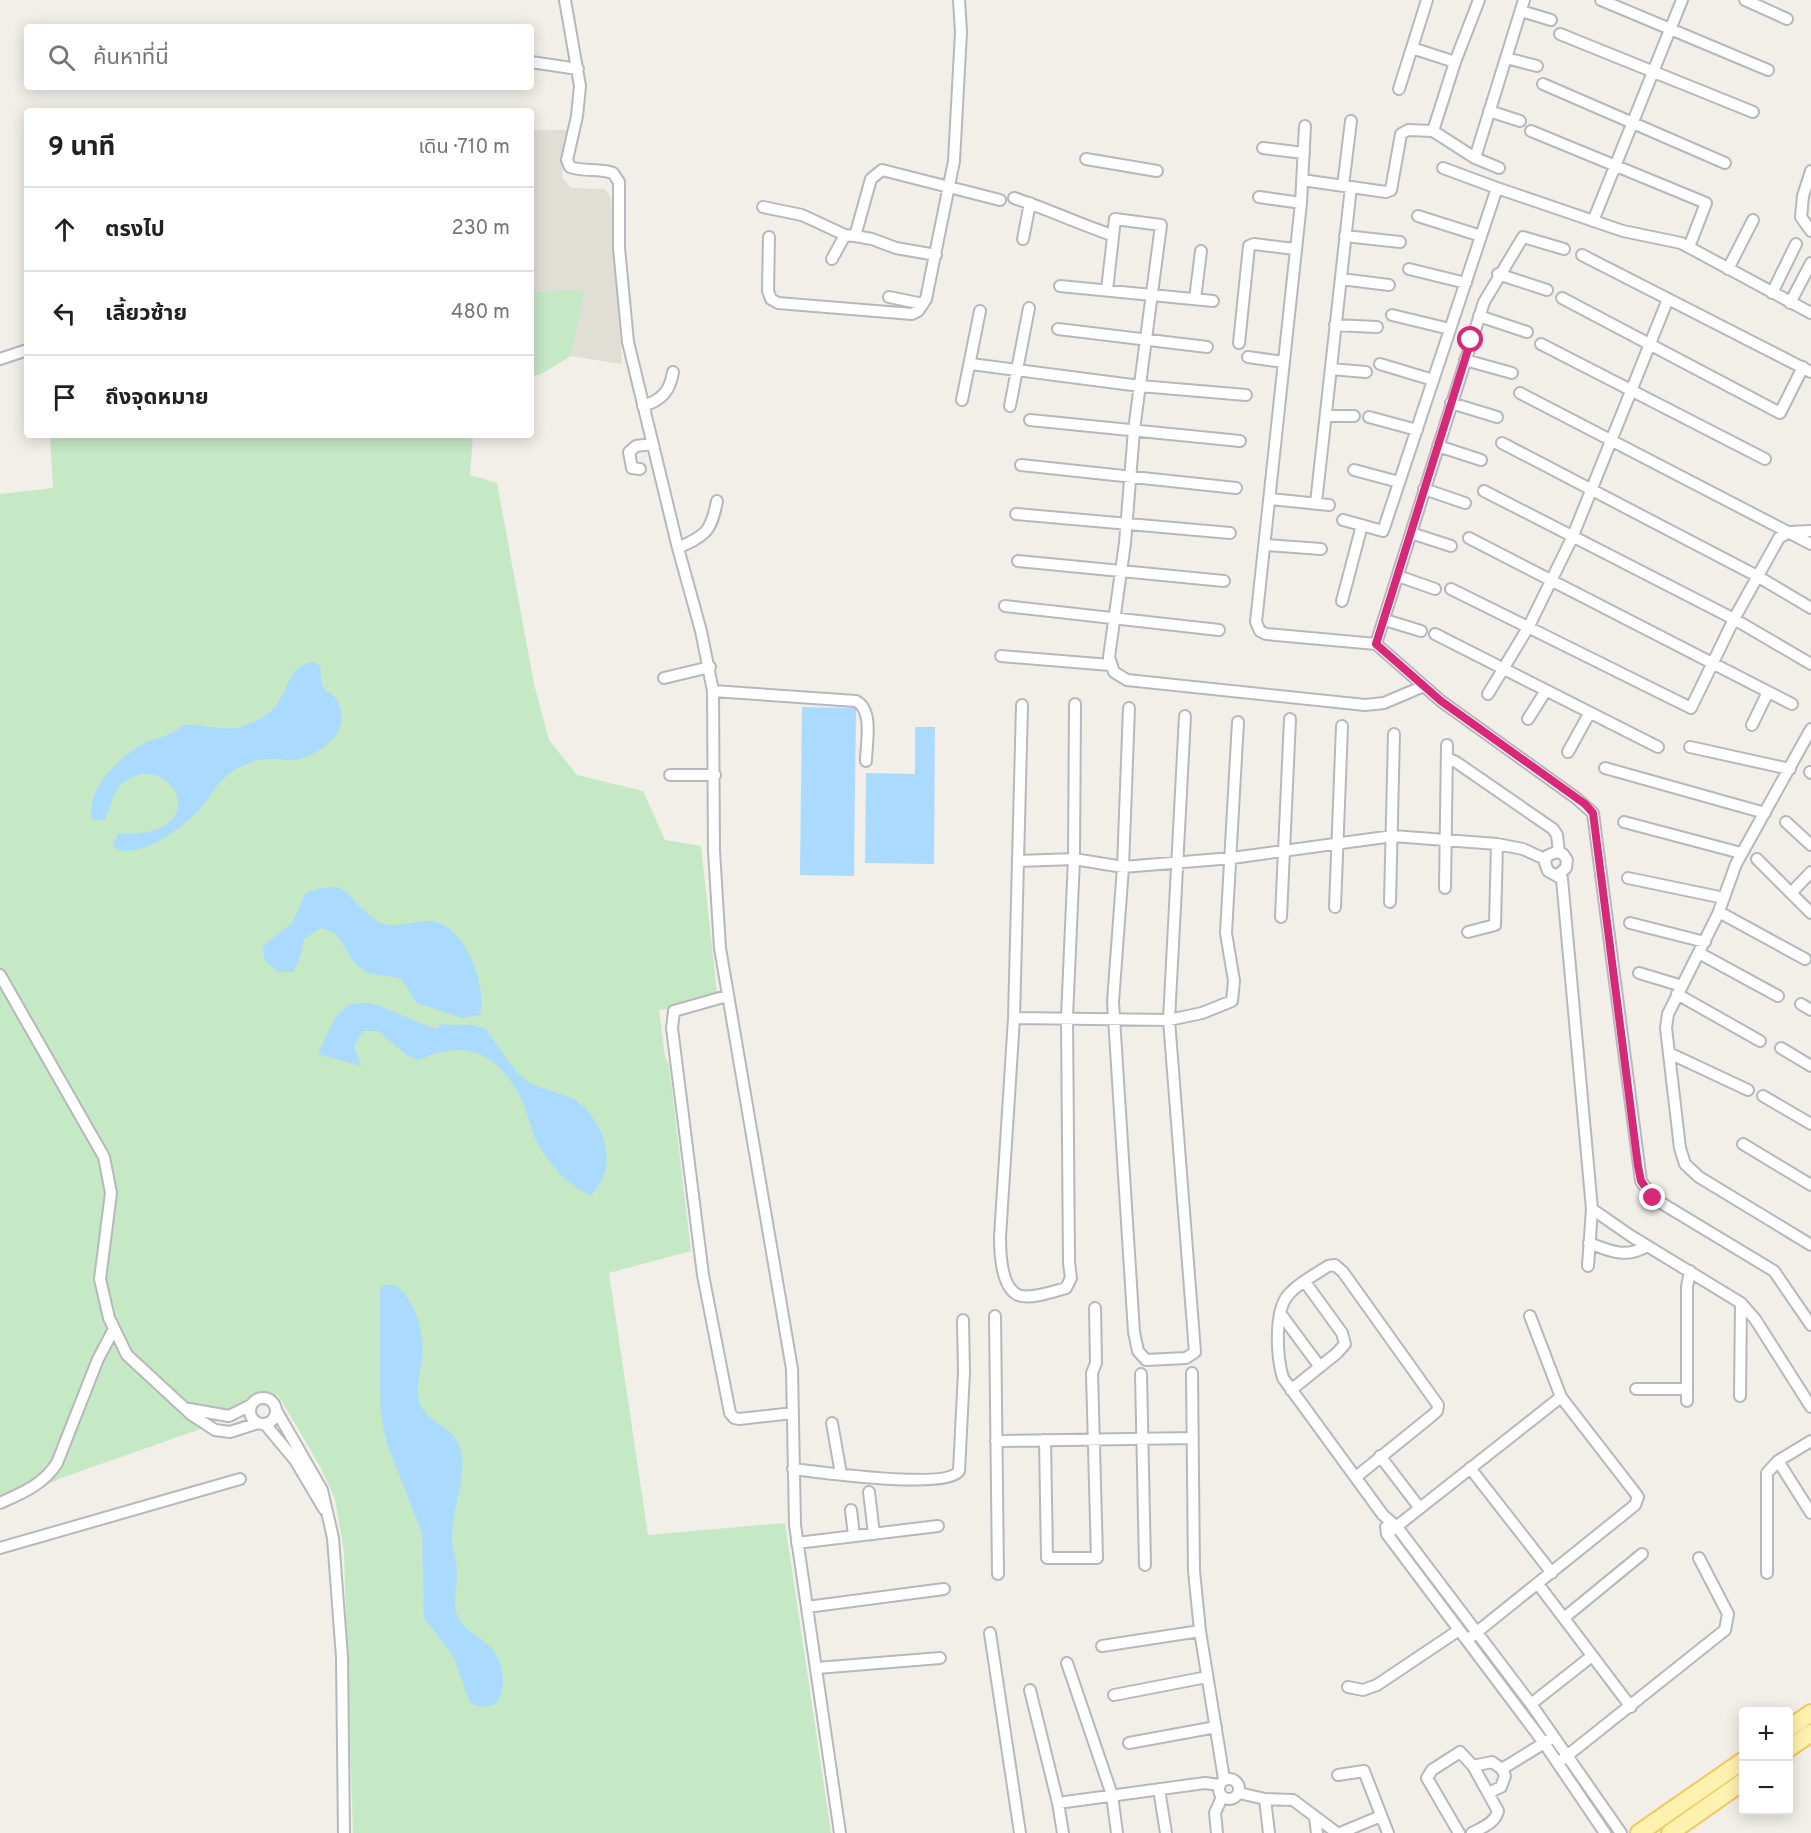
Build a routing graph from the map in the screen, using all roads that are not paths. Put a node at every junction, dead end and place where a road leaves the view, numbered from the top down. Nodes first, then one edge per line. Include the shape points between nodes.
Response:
1 (565, 0) edge
2 (959, 0) edge
3 (1427, 0) edge
4 (1479, 0) edge
5 (1601, 0) edge
6 (1682, 0) edge
7 (1744, 0) edge
8 (1523, 6) edge
9 (1787, 19) dead end
10 (1551, 20) dead end
11 (1669, 28) junction
12 (1560, 34) dead end
13 (1412, 48) junction
14 (1506, 58) junction
15 (534, 62) edge
16 (1455, 62) junction
17 (1537, 66) dead end
18 (578, 69) junction
19 (1768, 70) dead end
20 (1653, 71) junction
21 (1543, 84) dead end
22 (1399, 89) dead end
23 (1489, 111) junction
24 (1753, 112) dead end
25 (1351, 121) dead end
26 (1520, 121) dead end
27 (1632, 122) junction
28 (1305, 126) dead end
29 (1433, 131) junction
30 (1531, 131) dead end
31 (1263, 148) dead end
32 (1304, 153) junction
33 (1475, 158) junction
34 (1086, 159) dead end
35 (1725, 163) dead end
36 (1615, 166) junction
37 (1443, 168) dead end
38 (1499, 168) dead end
39 (1157, 171) dead end
40 (1811, 171) edge
41 (1302, 180) junction
42 (950, 187) junction
43 (1347, 187) junction
44 (1497, 188) junction
45 (1259, 197) dead end
46 (1014, 198) dead end
47 (1000, 200) dead end
48 (1030, 203) junction
49 (1301, 203) junction
50 (763, 207) dead end
51 (1418, 216) dead end
52 (1753, 220) dead end
53 (1593, 221) junction
54 (1811, 231) edge
55 (1112, 235) junction
56 (850, 236) junction
57 (1345, 236) junction
58 (1481, 236) junction
59 (769, 237) dead end
60 (1023, 239) dead end
61 (1400, 242) dead end
62 (1796, 244) dead end
63 (1689, 247) junction
64 (1295, 249) junction
65 (1564, 249) dead end
66 (1201, 251) dead end
67 (936, 255) junction
68 (1582, 255) dead end
69 (832, 259) dead end
70 (1811, 263) edge
71 (1409, 269) dead end
72 (1728, 269) junction
73 (1498, 274) junction
74 (1341, 279) junction
75 (1466, 283) junction
76 (1389, 285) dead end
77 (1060, 286) dead end
78 (1107, 290) junction
79 (1547, 290) dead end
80 (1772, 293) junction
81 (1152, 295) junction
82 (888, 297) dead end
83 (1562, 298) dead end
84 (1196, 299) junction
85 (1668, 299) junction
86 (1213, 301) dead end
87 (1790, 303) junction
88 (923, 304) junction
89 (1029, 308) dead end
90 (980, 311) dead end
91 (1811, 313) edge
92 (1392, 315) dead end
93 (1479, 316) junction
94 (1335, 324) junction
95 (1377, 327) dead end
96 (1058, 329) dead end
97 (1450, 329) junction
98 (1527, 332) dead end
99 (1146, 340) junction
100 (1239, 343) dead end
101 (1541, 344) dead end
102 (1650, 345) junction
103 (1207, 347) dead end
104 (24, 351) edge
105 (1248, 357) dead end
106 (0, 359) edge
107 (1465, 360) junction
108 (1283, 362) junction
109 (971, 364) junction
110 (1380, 364) dead end
111 (1331, 369) junction
112 (1807, 370) edge
113 (1015, 371) junction
114 (673, 372) dead end
115 (1366, 372) dead end
116 (1512, 373) dead end
117 (1433, 380) junction
118 (1140, 386) junction
119 (1631, 391) junction
120 (1520, 393) dead end
121 (1246, 395) dead end
122 (962, 400) dead end
123 (1451, 403) junction
124 (643, 406) junction
125 (1010, 406) dead end
126 (1326, 416) junction
127 (1354, 416) dead end
128 (1369, 417) dead end
129 (1497, 417) dead end
130 (1030, 420) dead end
131 (1134, 430) junction
132 (1417, 430) junction
133 (1240, 441) dead end
134 (1611, 441) junction
135 (1502, 443) dead end
136 (652, 444) junction
137 (1438, 446) junction
138 (1765, 459) dead end
139 (1481, 460) dead end
140 (1021, 465) dead end
141 (640, 469) dead end
142 (1354, 470) dead end
143 (1129, 476) junction
144 (1400, 482) junction
145 (1236, 488) dead end
146 (1425, 489) junction
147 (1592, 490) junction
148 (1484, 491) dead end
149 (1270, 499) junction
150 (717, 501) dead end
151 (1316, 503) junction
152 (1465, 503) dead end
153 (1329, 505) dead end
154 (1016, 514) dead end
155 (1343, 520) dead end
156 (1127, 524) junction
157 (1362, 525) junction
158 (1789, 531) junction
159 (1811, 531) edge
160 (1230, 533) dead end
161 (1410, 533) junction
162 (1469, 538) dead end
163 (1572, 538) junction
164 (1811, 544) edge
165 (1266, 545) junction
166 (1451, 546) dead end
167 (678, 548) junction
168 (1321, 549) dead end
169 (1018, 561) dead end
170 (1121, 570) junction
171 (1398, 576) junction
172 (1757, 576) junction
173 (1550, 580) junction
174 (1224, 581) dead end
175 (1435, 589) dead end
176 (1451, 589) dead end
177 (1342, 600) dead end
178 (1005, 606) dead end
179 (1811, 608) edge
180 (1113, 616) junction
181 (1734, 619) junction
182 (1385, 620) junction
183 (1529, 626) junction
184 (1220, 630) dead end
185 (1421, 631) dead end
186 (1435, 634) dead end
187 (1376, 644) junction
188 (1000, 656) dead end
189 (1712, 664) junction
190 (1811, 664) edge
191 (1110, 665) junction
192 (710, 667) junction
193 (1503, 670) junction
194 (664, 678) dead end
195 (1424, 686) junction
196 (714, 691) junction
197 (1545, 692) junction
198 (1768, 692) junction
199 (1488, 694) dead end
200 (1075, 704) dead end
201 (1792, 704) dead end
202 (1022, 705) dead end
203 (1129, 708) dead end
204 (1588, 714) junction
205 (1185, 716) dead end
206 (1290, 719) dead end
207 (1528, 719) dead end
208 (1238, 722) dead end
209 (1752, 725) dead end
210 (1342, 726) dead end
211 (1811, 729) edge
212 (1394, 734) dead end
213 (1447, 746) dead end
214 (1658, 747) dead end
215 (1690, 747) dead end
216 (1568, 752) dead end
217 (1446, 759) junction
218 (866, 761) dead end
219 (1605, 768) dead end
220 (1790, 769) junction
221 (670, 775) dead end
222 (715, 775) junction
223 (1765, 813) junction
224 (1624, 822) dead end
225 (1786, 822) dead end
226 (1393, 836) junction
227 (1445, 839) junction
228 (1339, 843) junction
229 (1497, 844) junction
230 (1811, 845) edge
231 (1285, 850) junction
232 (1559, 852) junction
233 (1741, 853) junction
234 (1232, 858) junction
235 (1074, 859) junction
236 (1545, 859) junction
237 (1757, 859) dead end
238 (1018, 861) junction
239 (1179, 863) junction
240 (1123, 867) junction
241 (1811, 872) edge
242 (1628, 878) dead end
243 (1562, 879) junction
244 (1445, 888) dead end
245 (1791, 893) junction
246 (1724, 898) junction
247 (1390, 902) dead end
248 (1335, 907) dead end
249 (1719, 912) junction
250 (1811, 913) edge
251 (1281, 917) dead end
252 (1630, 923) dead end
253 (1468, 932) dead end
254 (1705, 942) junction
255 (1699, 953) junction
256 (1805, 959) dead end
257 (1639, 973) dead end
258 (0, 975) edge
259 (1679, 990) junction
260 (727, 996) junction
261 (1778, 996) dead end
262 (1067, 1017) junction
263 (1014, 1018) junction
264 (1115, 1020) junction
265 (1168, 1020) junction
266 (1760, 1041) dead end
267 (1781, 1048) dead end
268 (1669, 1053) junction
269 (1811, 1066) edge
270 (1748, 1090) dead end
271 (1763, 1096) dead end
272 (1809, 1118) edge
273 (1743, 1144) dead end
274 (1811, 1185) edge
275 (1592, 1209) junction
276 (1589, 1243) junction
277 (1811, 1245) edge
278 (1647, 1246) junction
279 (1588, 1266) dead end
280 (1690, 1271) junction
281 (1305, 1282) junction
282 (1741, 1303) junction
283 (1095, 1308) dead end
284 (1280, 1313) junction
285 (994, 1316) dead end
286 (1530, 1317) dead end
287 (963, 1320) dead end
288 (1811, 1325) edge
289 (114, 1329) junction
290 (1320, 1367) junction
291 (1192, 1373) dead end
292 (1142, 1374) dead end
293 (1636, 1389) dead end
294 (1687, 1389) junction
295 (1291, 1390) junction
296 (1740, 1396) dead end
297 (1561, 1397) junction
298 (1687, 1401) dead end
299 (251, 1406) junction
300 (183, 1407) junction
301 (1811, 1407) edge
302 (276, 1410) junction
303 (793, 1413) junction
304 (832, 1423) dead end
305 (261, 1424) junction
306 (1143, 1438) junction
307 (1193, 1438) junction
308 (1094, 1439) junction
309 (1046, 1440) junction
310 (996, 1441) junction
311 (1811, 1441) edge
312 (1380, 1456) junction
313 (1778, 1461) junction
314 (1470, 1468) junction
315 (793, 1469) junction
316 (841, 1474) junction
317 (1356, 1477) junction
318 (240, 1479) dead end
319 (869, 1492) dead end
320 (0, 1503) edge
321 (1419, 1507) junction
322 (851, 1510) dead end
323 (1811, 1513) edge
324 (328, 1514) junction
325 (1383, 1515) junction
326 (938, 1526) dead end
327 (1397, 1527) junction
328 (874, 1534) junction
329 (1388, 1534) junction
330 (854, 1536) junction
331 (797, 1543) junction
332 (0, 1548) edge
333 (1642, 1554) dead end
334 (1699, 1558) dead end
335 (1145, 1565) dead end
336 (1552, 1573) junction
337 (1767, 1573) dead end
338 (998, 1574) dead end
339 (1538, 1584) junction
340 (944, 1589) dead end
341 (807, 1607) junction
342 (1564, 1618) junction
343 (1459, 1629) junction
344 (1200, 1631) junction
345 (1478, 1632) junction
346 (990, 1633) dead end
347 (1467, 1640) junction
348 (1102, 1646) dead end
349 (1592, 1656) junction
350 (940, 1658) dead end
351 (1067, 1663) dead end
352 (817, 1668) junction
353 (1208, 1677) junction
354 (1348, 1687) dead end
355 (1030, 1690) dead end
356 (1114, 1695) dead end
357 (1531, 1704) junction
358 (1631, 1707) junction
359 (1811, 1713) edge
360 (1793, 1726) edge
361 (1216, 1727) junction
362 (1811, 1733) edge
363 (1555, 1737) junction
364 (1130, 1743) dead end
365 (1544, 1743) junction
366 (1793, 1746) edge
367 (1567, 1756) junction
368 (1742, 1761) edge
369 (1558, 1763) junction
370 (1473, 1766) junction
371 (1502, 1769) junction
372 (1338, 1775) dead end
373 (1222, 1782) junction
374 (1739, 1784) edge
375 (1160, 1789) junction
376 (1239, 1793) junction
377 (1488, 1793) junction
378 (1112, 1795) junction
379 (1222, 1797) junction
380 (1265, 1799) junction
381 (1058, 1803) junction
382 (1382, 1816) junction
383 (1315, 1818) junction
384 (344, 1833) edge
385 (840, 1833) edge
386 (1020, 1833) edge
387 (1063, 1833) edge
388 (1117, 1833) edge
389 (1166, 1833) edge
390 (1217, 1833) edge
391 (1269, 1833) edge
392 (1317, 1833) edge
393 (1338, 1833) edge
394 (1388, 1833) edge
395 (1459, 1833) edge
396 (1472, 1833) edge
397 (1605, 1833) edge
398 (1621, 1833) edge
399 (1639, 1833) edge
400 (1670, 1833) edge

1 - 18 street
2 - 42 street via 958,108
3 - 13 street
4 - 16 street
5 - 11 street
6 - 11 street
7 - 9 street
8 - 10 street
8 - 14 street
11 - 19 street
11 - 20 street
12 - 20 street
13 - 16 street
13 - 22 street
14 - 17 street
14 - 23 street
15 - 18 street
16 - 29 street
18 - 124 street via 579,102 567,160 578,170 614,173 619,182 619,248 626,326
20 - 24 street
20 - 27 street
21 - 27 street
23 - 26 street
23 - 33 street
25 - 43 street
27 - 35 street
27 - 36 street
28 - 32 street
29 - 33 street
29 - 43 street via 1408,130 1401,134 1391,190
30 - 36 street
31 - 32 street
32 - 41 street
33 - 38 street
34 - 39 street
36 - 53 street
36 - 63 street via 1706,203
37 - 44 street
40 - 54 street via 1801,218
41 - 43 street
41 - 49 street
42 - 47 street
42 - 56 street via 879,171 871,179
42 - 67 street
43 - 57 street
44 - 53 street
44 - 58 street
45 - 49 street
46 - 48 street
48 - 55 street
48 - 60 street
49 - 64 street
50 - 56 street via 802,215
51 - 58 street
52 - 72 street
53 - 63 street
55 - 78 street
55 - 81 street via 1113,221 1118,218 1161,225
56 - 67 street
56 - 69 street
57 - 61 street
57 - 74 street
58 - 75 street
59 - 88 street via 768,291 778,303 912,314
62 - 80 street
63 - 72 street
64 - 100 street via 1249,246
64 - 108 street
65 - 73 street via 1523,237
66 - 84 street
67 - 88 street
68 - 85 street
70 - 87 street
71 - 75 street
72 - 80 street
73 - 79 street
73 - 93 street
74 - 76 street
74 - 94 street
75 - 97 street
77 - 78 street
78 - 81 street
80 - 87 street
81 - 84 street
81 - 99 street
82 - 88 street
83 - 102 street
84 - 86 street
85 - 102 street
85 - 112 street
87 - 91 street
89 - 113 street
90 - 109 street
92 - 97 street
93 - 98 street
93 - 107 street
94 - 95 street
94 - 111 street
96 - 99 street
97 - 117 street
99 - 103 street
99 - 118 street
101 - 119 street
102 - 112 street via 1780,413
102 - 119 street
104 - 106 street
105 - 108 street
107 - 116 street
107 - 123 street
108 - 149 street
109 - 113 street
109 - 122 street
110 - 117 street
111 - 115 street
111 - 126 street
113 - 118 street
113 - 125 street
114 - 124 street via 662,398
117 - 132 street
118 - 121 street
118 - 131 street
119 - 134 street
119 - 138 street
120 - 134 street
123 - 129 street
123 - 137 street
124 - 136 street
126 - 127 street
126 - 151 street
128 - 132 street
130 - 131 street
131 - 133 street
131 - 143 street
132 - 144 street
134 - 147 street
134 - 158 street
135 - 147 street
136 - 141 street via 636,446 629,452 632,468
136 - 167 street
137 - 139 street
137 - 146 street
140 - 143 street
142 - 144 street
143 - 145 street
143 - 156 street
144 - 157 street via 1383,531
146 - 152 street
146 - 161 street
147 - 163 street
147 - 172 street
148 - 163 street
149 - 151 street
149 - 165 street
150 - 167 street via 713,522 705,534
151 - 153 street
154 - 156 street
155 - 157 street
156 - 160 street
156 - 170 street
157 - 177 street
158 - 159 street
158 - 164 street
158 - 172 street via 1779,538
161 - 166 street
161 - 171 street
162 - 173 street
163 - 173 street
163 - 181 street
165 - 168 street
165 - 187 street via 1256,622 1260,631
167 - 192 street
169 - 170 street
170 - 174 street
170 - 180 street
171 - 175 street
171 - 182 street
172 - 179 street
172 - 181 street
173 - 183 street
173 - 189 street
176 - 183 street
178 - 180 street
180 - 184 street
180 - 191 street
181 - 189 street
181 - 190 street
182 - 185 street
182 - 187 street
183 - 189 street via 1691,708
183 - 193 street
186 - 193 street
187 - 195 street
188 - 191 street
189 - 198 street
191 - 195 street via 1127,680 1365,705 1384,704
192 - 194 street
192 - 196 street
193 - 197 street
193 - 199 street
195 - 288 street via 1593,813 1641,1181 1653,1198 1774,1271
196 - 218 street via 856,701 867,716
196 - 222 street
197 - 204 street
197 - 207 street
198 - 201 street
198 - 209 street
200 - 235 street
202 - 238 street
203 - 240 street
204 - 214 street
204 - 216 street
205 - 239 street
206 - 231 street
208 - 234 street
210 - 228 street
211 - 220 street
212 - 226 street
213 - 217 street
215 - 220 street
217 - 227 street
217 - 232 street via 1456,762 1552,829
219 - 223 street
220 - 223 street
221 - 222 street
222 - 260 street via 714,851
223 - 233 street
224 - 233 street
225 - 230 street
226 - 227 street
226 - 228 street
226 - 247 street
227 - 229 street
227 - 244 street
228 - 231 street
228 - 248 street
229 - 236 street
229 - 253 street via 1495,925
231 - 234 street
231 - 251 street
232 - 236 street via 1552,852
232 - 243 street via 1567,860 1560,873
233 - 246 street
234 - 239 street
234 - 265 street via 1226,933 1232,1001 1219,1008
235 - 238 street
235 - 240 street
235 - 262 street
236 - 243 street via 1548,871
237 - 245 street
238 - 263 street
239 - 240 street
239 - 265 street
240 - 264 street via 1115,960
241 - 245 street
242 - 246 street
243 - 275 street
245 - 250 street
246 - 249 street
249 - 254 street
249 - 256 street
252 - 254 street
254 - 255 street
255 - 259 street
255 - 261 street
257 - 259 street
258 - 289 street via 104,1157 111,1193 100,1279
259 - 266 street
259 - 268 street via 1666,1021
260 - 303 street via 792,1370
260 - 303 street via 683,1007 672,1015 703,1275 730,1413 740,1419
262 - 263 street
262 - 263 street via 1071,1278 1066,1288 1024,1296 1009,1284 1000,1251
262 - 264 street
264 - 265 street
264 - 265 street via 1134,1332 1138,1351 1146,1360 1186,1358 1195,1352
267 - 269 street
268 - 270 street
268 - 277 street via 1685,1164 1699,1177
271 - 272 street
273 - 274 street
275 - 276 street
275 - 278 street
276 - 278 street via 1622,1254
276 - 279 street
278 - 280 street
280 - 282 street
280 - 294 street
281 - 284 street via 1289,1293
281 - 290 street via 1344,1339 1343,1349
281 - 312 street via 1328,1266 1340,1268 1436,1399 1437,1411
282 - 296 street
282 - 301 street
283 - 308 street
284 - 290 street
284 - 295 street via 1279,1363
285 - 310 street
286 - 297 street
287 - 316 street via 959,1471 945,1478 890,1479
289 - 300 street via 127,1355
289 - 320 street via 98,1359 57,1464 37,1486
290 - 295 street
291 - 307 street
292 - 306 street
293 - 294 street
294 - 298 street
295 - 317 street
297 - 314 street
297 - 336 street via 1638,1497 1635,1505
299 - 300 street via 229,1416
299 - 302 street via 257,1398 264,1397 270,1399
299 - 305 street via 250,1414
300 - 305 street via 215,1430 230,1432
302 - 305 street via 275,1417
302 - 324 street via 312,1470
303 - 315 street
304 - 316 street
305 - 324 street via 307,1476
306 - 307 street
306 - 308 street
306 - 335 street
307 - 344 street via 1194,1571
308 - 309 street
308 - 309 street via 1097,1558 1047,1558
309 - 310 street
310 - 338 street
311 - 313 street
312 - 317 street
312 - 321 street
313 - 323 street
313 - 337 street via 1767,1473
314 - 321 street
314 - 336 street
315 - 316 street
315 - 331 street
317 - 325 street
318 - 332 street
319 - 328 street
321 - 327 street
322 - 330 street
324 - 384 street via 338,1585
325 - 327 street
325 - 329 street
326 - 328 street
327 - 329 street
327 - 345 street
328 - 330 street
329 - 343 street
330 - 331 street
331 - 341 street
333 - 342 street
334 - 358 street via 1728,1614 1728,1626
336 - 339 street
339 - 342 street
339 - 345 street
340 - 341 street
341 - 352 street
342 - 349 street
343 - 347 street
343 - 354 street via 1377,1685 1363,1690
344 - 348 street
344 - 353 street
345 - 347 street
345 - 357 street
346 - 386 street
347 - 365 street
349 - 357 street
349 - 358 street
350 - 352 street
351 - 378 street
352 - 385 street
353 - 356 street
353 - 361 street
355 - 381 street
357 - 363 street
358 - 367 street
359 - 360 main road
361 - 364 street
361 - 373 street
362 - 366 main road
363 - 365 street
363 - 367 street
365 - 369 street
365 - 371 street
367 - 369 street
367 - 398 street
368 - 399 main road
369 - 397 street
370 - 371 street via 1492,1762
370 - 377 street
370 - 395 street via 1465,1754 1455,1752 1427,1778
371 - 377 street via 1505,1776 1501,1787
372 - 382 street via 1364,1771
373 - 375 street
373 - 376 street via 1234,1780
373 - 379 street
374 - 400 main road
375 - 378 street
375 - 389 street
376 - 379 street via 1231,1799
376 - 380 street
377 - 396 street via 1497,1806 1496,1818
378 - 381 street
378 - 388 street
379 - 390 street via 1215,1807
380 - 383 street via 1293,1800
380 - 391 street
381 - 387 street
382 - 393 street
382 - 394 street
383 - 392 street
383 - 393 street

